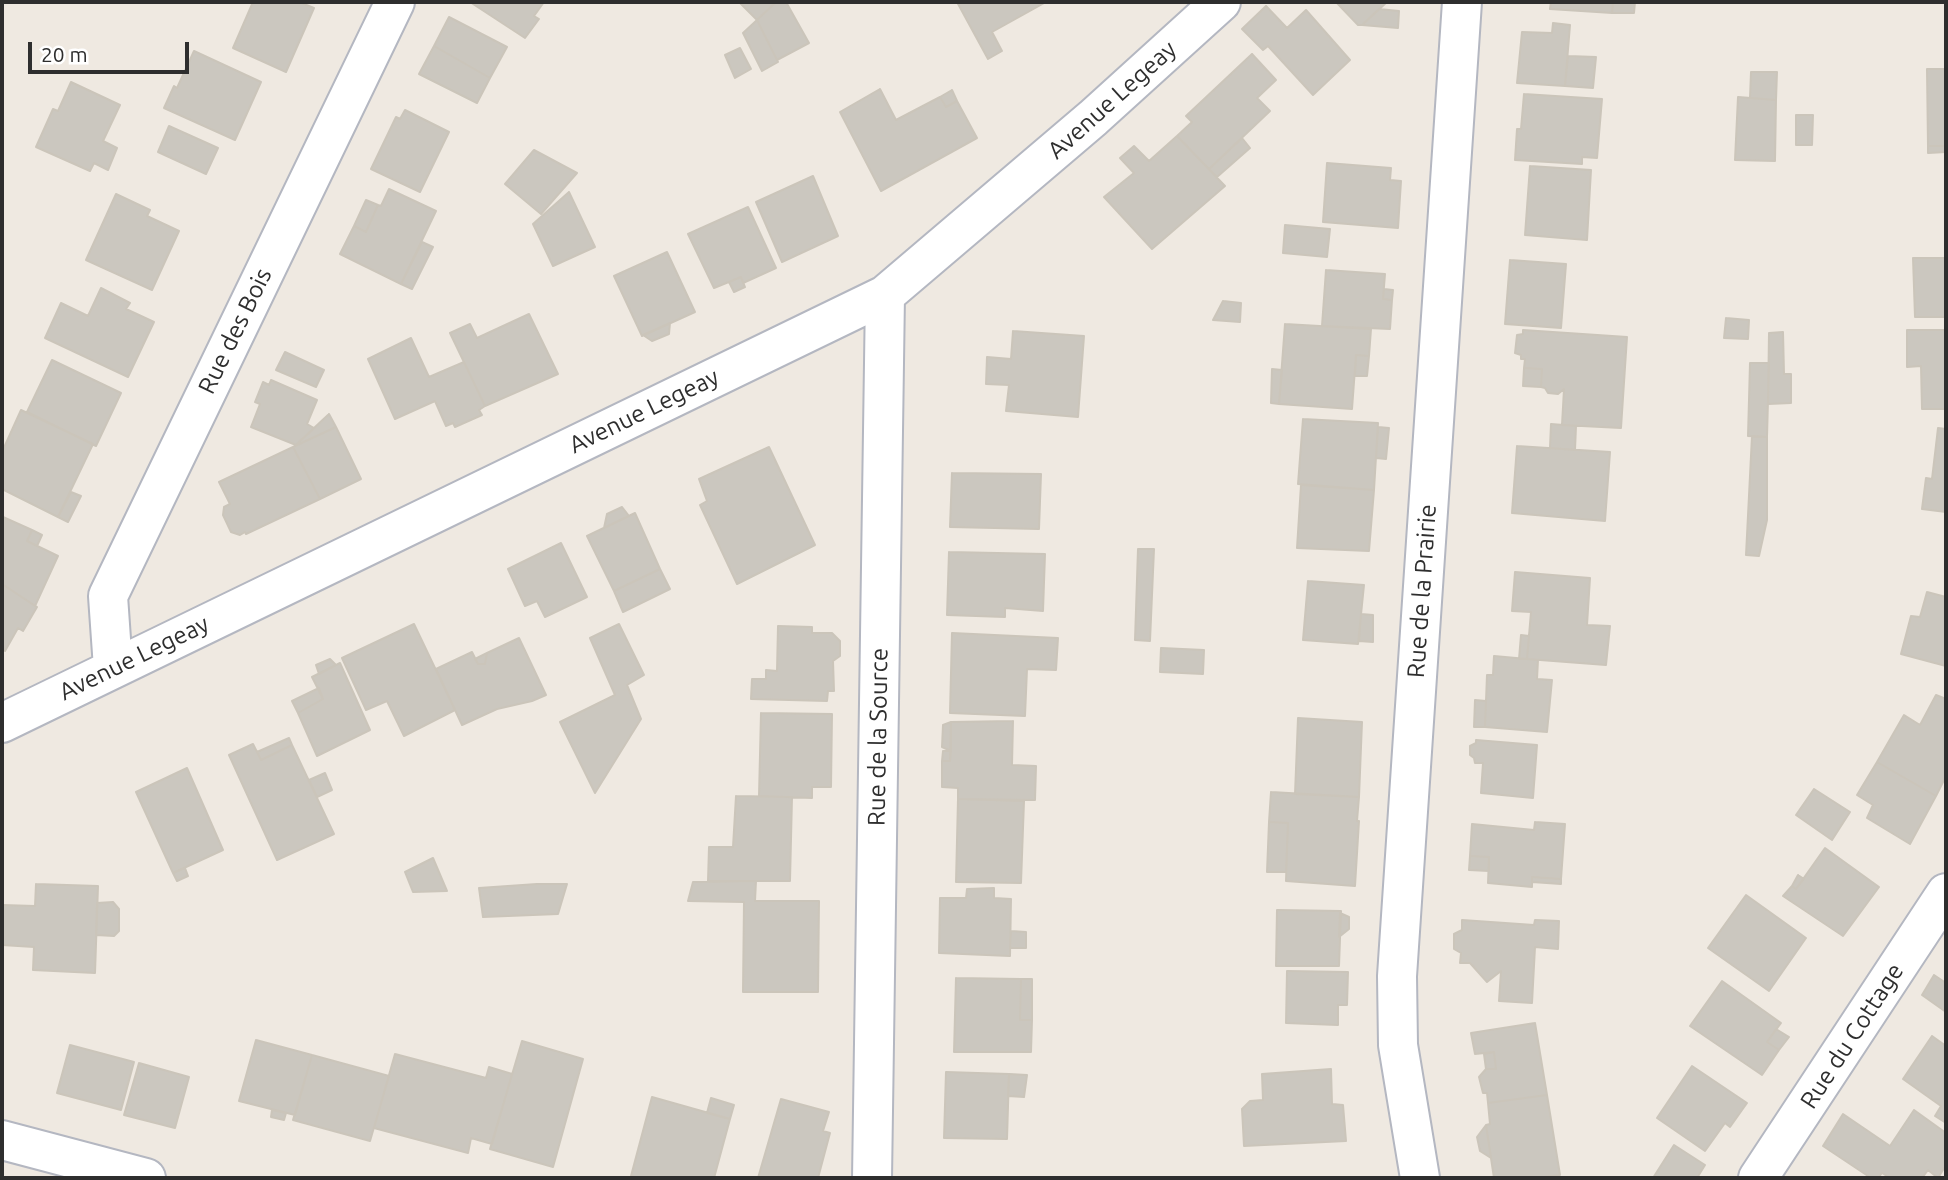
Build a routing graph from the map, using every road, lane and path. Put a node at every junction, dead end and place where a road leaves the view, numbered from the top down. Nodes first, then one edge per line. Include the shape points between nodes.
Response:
1 (395, 2) edge
2 (1221, 2) edge
3 (1462, 2) edge
4 (885, 295) junction
5 (113, 668) junction
6 (2, 723) edge
7 (1946, 893) edge
8 (2, 1140) edge
9 (146, 1178) edge
10 (872, 1178) edge
11 (1420, 1178) edge
12 (1758, 1178) edge

1 - 5 street, Rue des Bois via 108,596
2 - 4 street, Avenue Legeay
3 - 11 street, Rue de la Prairie via 1397,976 1398,1045
4 - 5 street, Avenue Legeay
4 - 10 street, Rue de la Source
5 - 6 street, Avenue Legeay
7 - 12 street, Rue du Cottage
8 - 9 street

